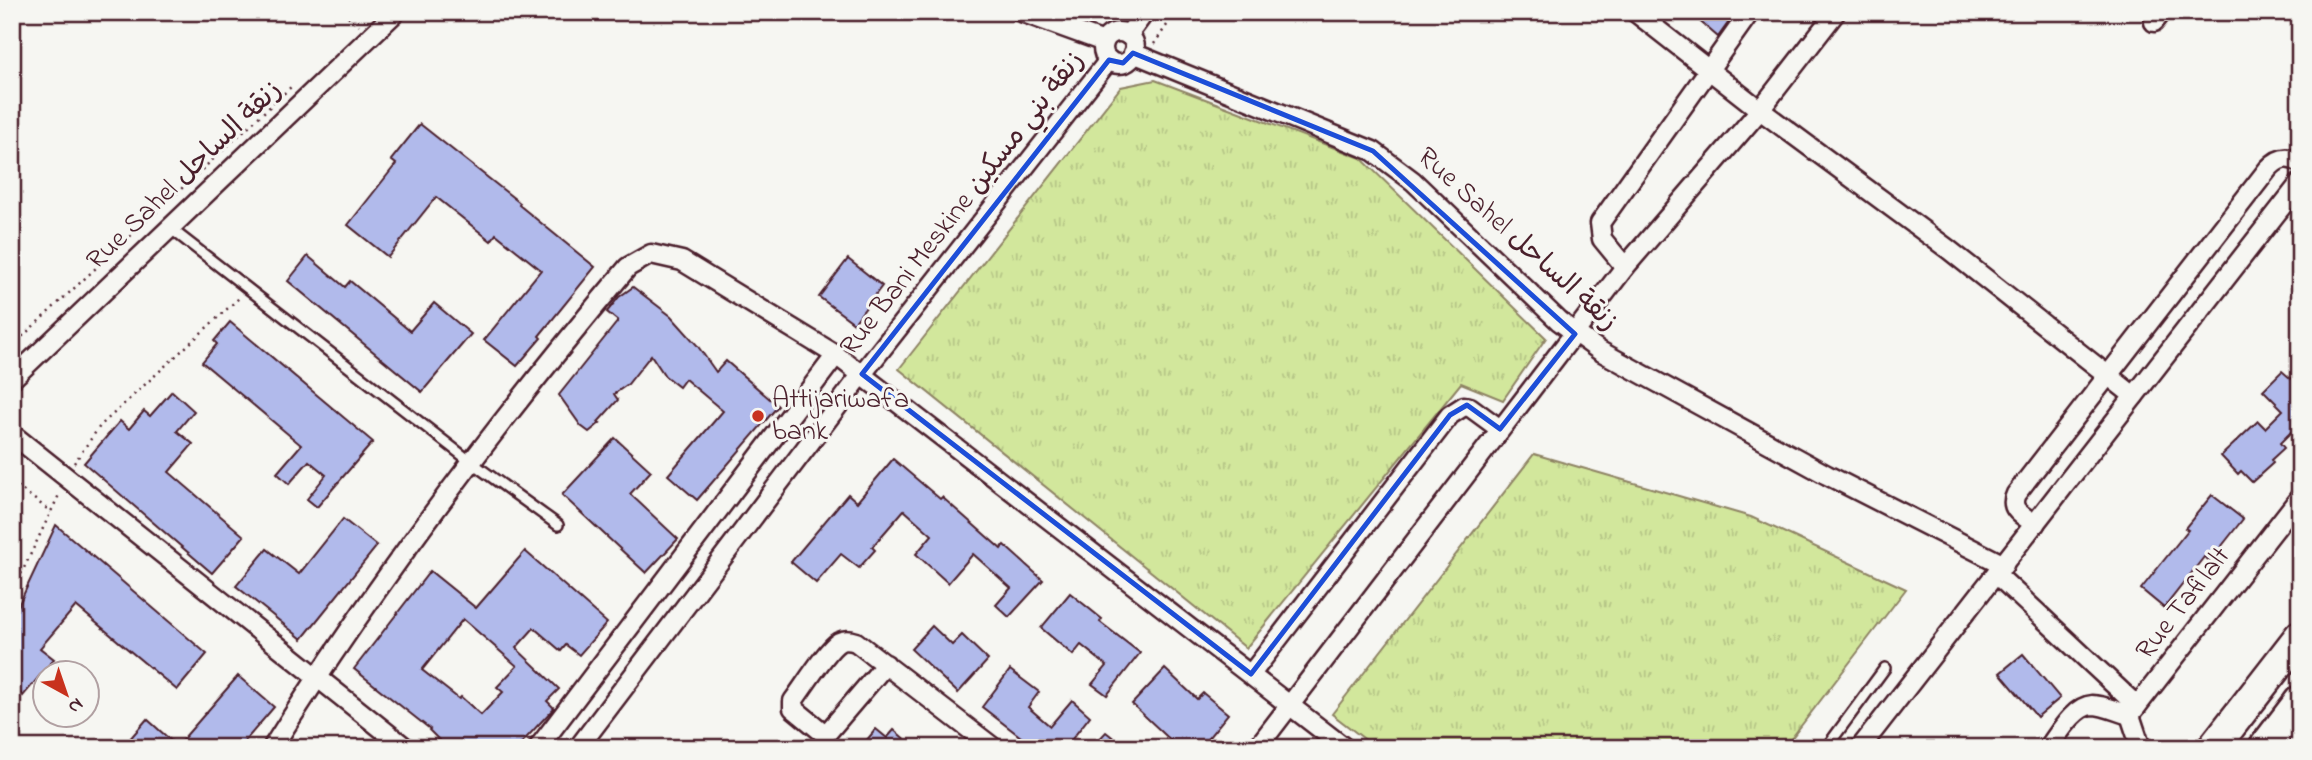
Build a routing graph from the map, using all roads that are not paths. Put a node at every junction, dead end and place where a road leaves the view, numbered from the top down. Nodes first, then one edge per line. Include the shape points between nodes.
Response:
1 (396, 12) edge
2 (1021, 12) edge
3 (1145, 12) edge
4 (1635, 12) edge
5 (1750, 12) edge
6 (1836, 12) edge
7 (1128, 35) junction
8 (1104, 43) junction
9 (1141, 56) junction
10 (1109, 61) junction
11 (1708, 69) junction
12 (1760, 110) junction
13 (2300, 163) edge
14 (2300, 183) edge
15 (170, 228) junction
16 (1625, 267) junction
17 (1575, 334) junction
18 (836, 355) junction
19 (862, 374) junction
20 (2108, 376) junction
21 (12, 379) edge
22 (2134, 396) junction
23 (1500, 429) junction
24 (12, 434) edge
25 (471, 462) junction
26 (2300, 497) edge
27 (2035, 524) junction
28 (558, 525) dead end
29 (2000, 569) junction
30 (2300, 636) edge
31 (886, 664) junction
32 (1885, 668) dead end
33 (1251, 674) junction
34 (317, 675) junction
35 (2300, 701) edge
36 (1290, 706) junction
37 (2134, 710) junction
38 (2271, 742) edge
39 (272, 748) edge
40 (406, 748) edge
41 (538, 748) edge
42 (578, 748) edge
43 (994, 748) edge
44 (1257, 748) edge
45 (1345, 748) edge
46 (1826, 748) edge
47 (1860, 748) edge
48 (2049, 748) edge
49 (2141, 748) edge
50 (2213, 748) edge

1 - 15 street, Rue Sahel زنقة الساحل
2 - 8 street
3 - 7 street
4 - 11 street
5 - 11 street
6 - 12 street
7 - 8 street via 1111,34
7 - 9 street
8 - 10 street
9 - 10 street via 1123,63
9 - 17 street, Rue Sahel زنقة الساحل via 1373,151 1413,181
10 - 19 street, Rue Bani Meskine زنقة بني مسكين
11 - 12 street
11 - 16 street via 1600,223 1602,239
12 - 16 street
12 - 20 street via 1948,249
13 - 20 street via 2276,160
14 - 22 street
15 - 21 street, Rue Sahel زنقة الساحل
15 - 25 lane
16 - 17 street
17 - 23 street
17 - 29 street, Rue Sahel زنقة الساحل
18 - 19 street
18 - 25 street via 699,270 651,254 628,267
18 - 41 street
19 - 33 street
19 - 42 street, Rue Bani Meskine زنقة بني مسكين
20 - 22 street
20 - 27 street via 2014,498 2015,509
22 - 27 street
23 - 33 street via 1470,407 1450,415
23 - 36 street
24 - 34 street
25 - 28 lane
25 - 34 street
26 - 37 street, Rue Tafilalt
27 - 29 street
29 - 37 street, Rue Sahel زنقة الساحل
29 - 47 street
30 - 50 highway
31 - 31 street via 856,642 841,641 793,701 793,708 821,732 828,732
31 - 43 street
32 - 46 lane
33 - 36 street
34 - 39 street
34 - 40 street
35 - 38 highway
36 - 44 street
36 - 45 street
37 - 48 street via 2086,706
37 - 49 street

